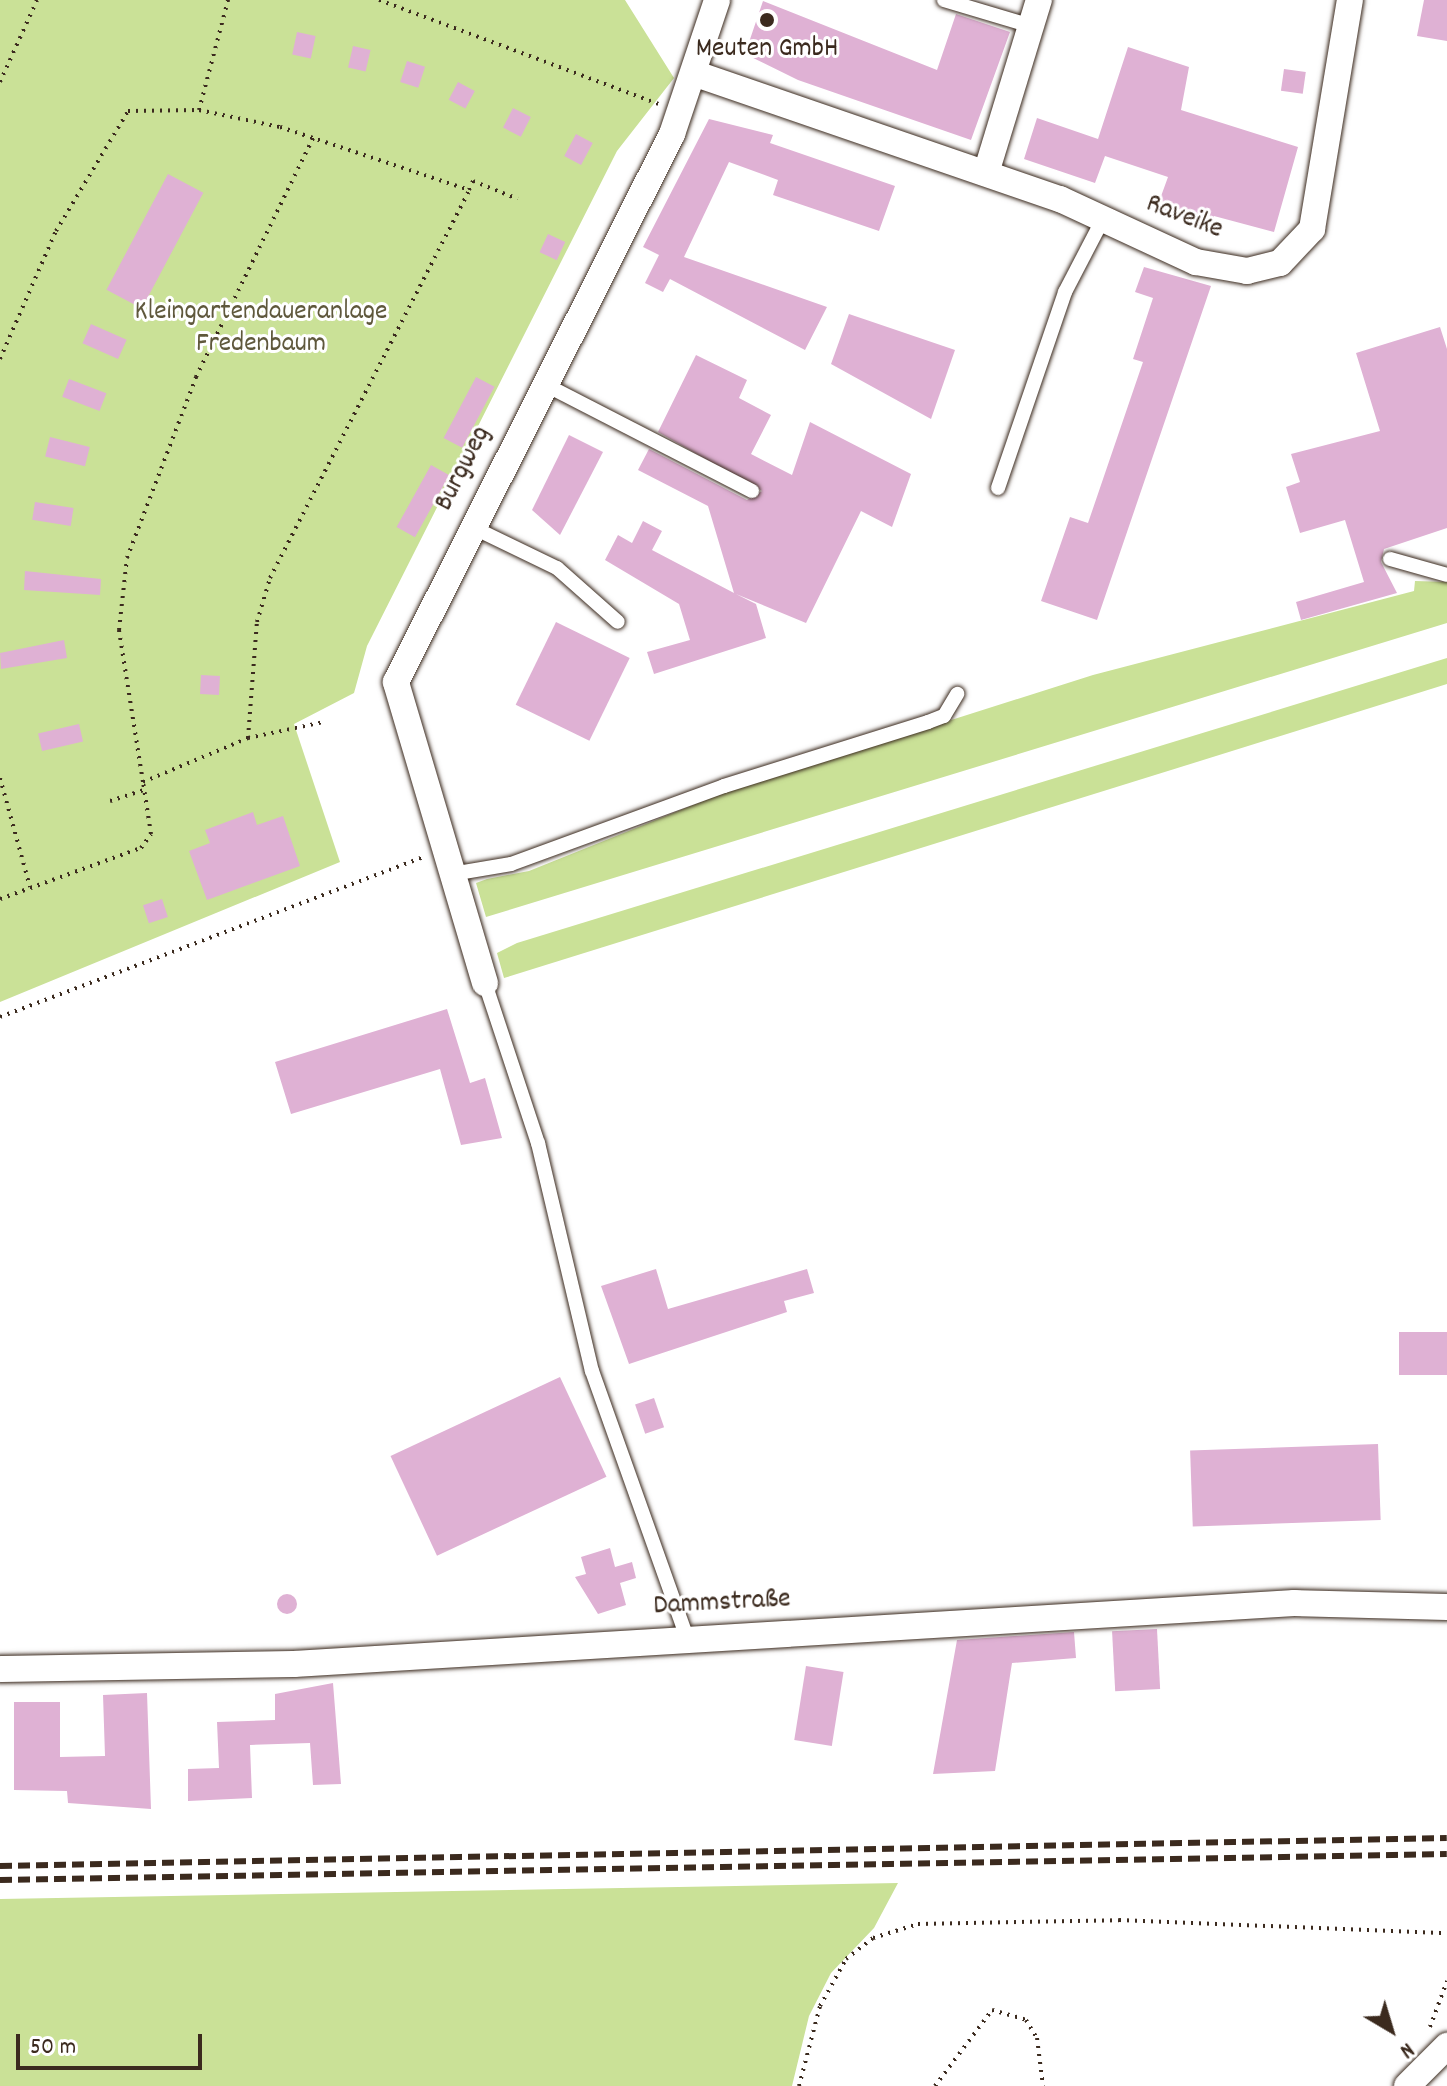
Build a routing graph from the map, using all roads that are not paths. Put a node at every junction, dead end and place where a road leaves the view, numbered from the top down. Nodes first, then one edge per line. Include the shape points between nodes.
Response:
1 (717, 0) edge
2 (944, 0) edge
3 (1039, 0) edge
4 (1350, 0) edge
5 (1031, 26) junction
6 (696, 74) junction
7 (986, 173) junction
8 (1103, 219) junction
9 (544, 384) junction
10 (998, 488) dead end
11 (752, 491) dead end
12 (470, 526) junction
13 (1390, 559) dead end
14 (1447, 575) edge
15 (618, 622) dead end
16 (957, 694) dead end
17 (448, 862) junction
18 (485, 983) joint
19 (1447, 1607) edge
20 (687, 1638) junction
21 (0, 1669) edge
22 (1437, 2040) edge
23 (1407, 2086) edge

1 - 6 street, Burgweg
2 - 5 lane
3 - 5 street
4 - 8 street, Raveike via 1318,212 1290,255 1264,269 1220,267
5 - 7 street
6 - 7 street, Raveike
6 - 9 street, Burgweg
7 - 8 street, Raveike
8 - 10 lane via 1065,292
9 - 11 lane
9 - 12 street, Burgweg
12 - 15 lane via 557,568
12 - 17 street, Burgweg via 396,682
13 - 14 lane
16 - 17 lane via 944,716 511,864
17 - 18 street, Burgweg
18 - 20 lane via 538,1143 592,1371
19 - 20 street, Dammstraße via 1294,1603
20 - 21 street, Dammstraße via 294,1664
22 - 23 street

